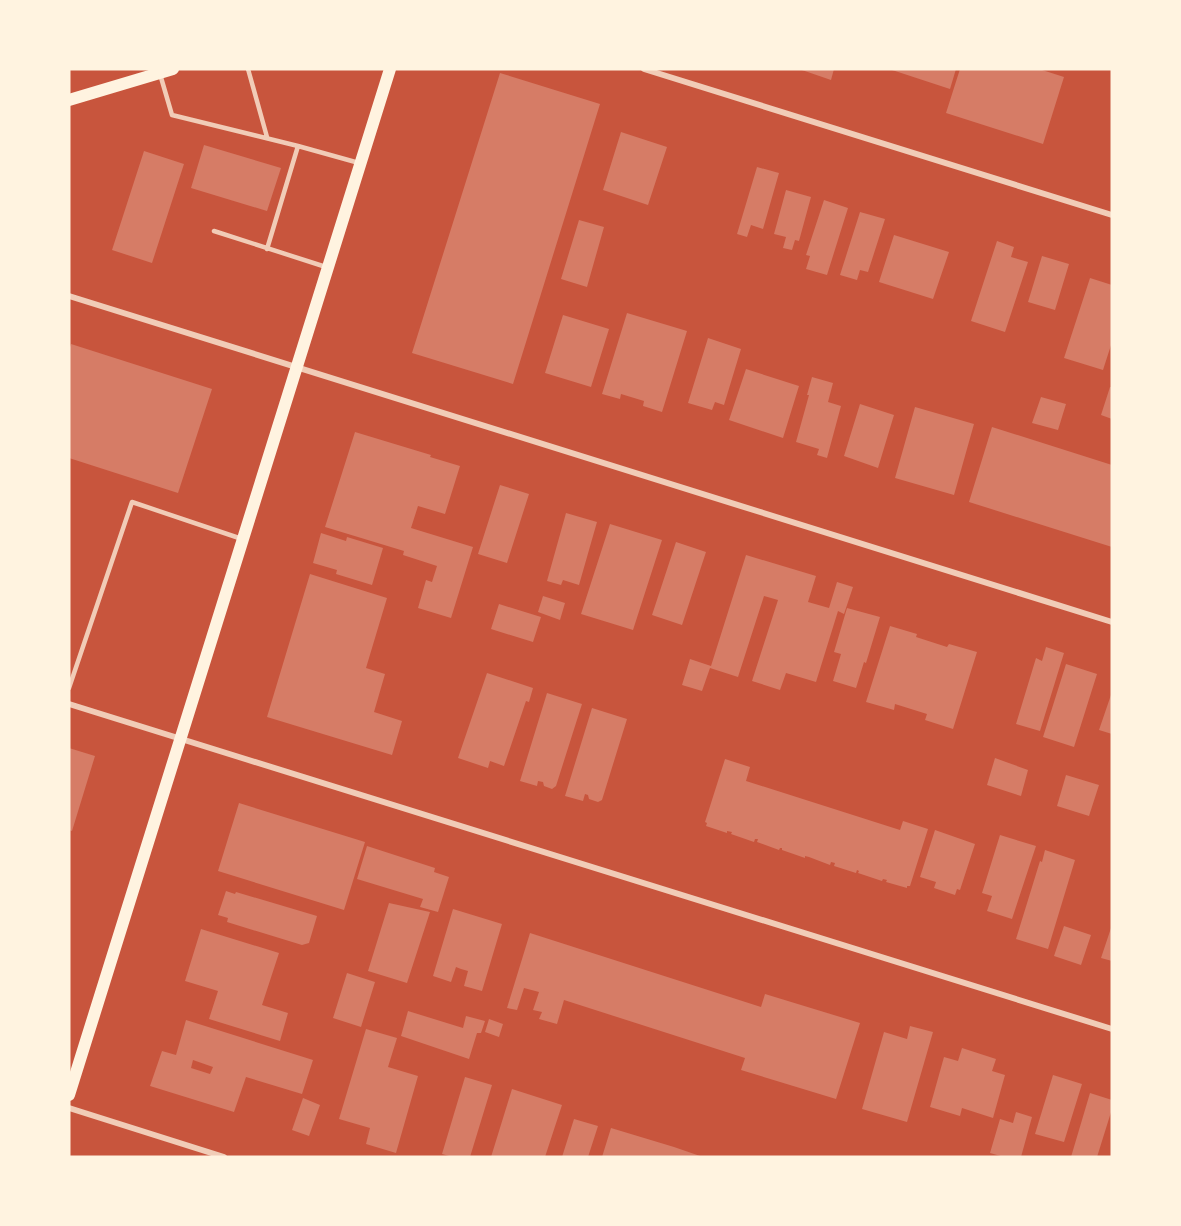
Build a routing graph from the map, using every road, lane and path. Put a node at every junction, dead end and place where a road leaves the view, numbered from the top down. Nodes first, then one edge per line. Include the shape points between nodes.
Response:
1 (173, 69) edge
2 (248, 69) edge
3 (390, 69) edge
4 (644, 69) edge
5 (159, 73) junction
6 (69, 100) edge
7 (267, 137) junction
8 (298, 146) junction
9 (360, 164) junction
10 (1112, 215) edge
11 (214, 231) dead end
12 (267, 249) junction
13 (328, 268) junction
14 (69, 296) edge
15 (297, 367) junction
16 (243, 539) junction
17 (1112, 622) edge
18 (69, 688) edge
19 (69, 704) edge
20 (181, 739) junction
21 (1112, 1029) edge
22 (69, 1095) edge
23 (69, 1108) edge
24 (224, 1157) edge

1 - 5 main road
2 - 7 lane
3 - 9 main road
4 - 10 street
5 - 6 main road
5 - 7 lane via 172,115
7 - 8 lane
8 - 9 lane
8 - 12 lane
9 - 13 main road
11 - 12 lane
12 - 13 lane
13 - 15 main road
14 - 15 street
15 - 16 main road
15 - 17 street
16 - 18 lane via 132,502
16 - 20 main road
19 - 20 street
20 - 21 street
20 - 22 main road
23 - 24 street

